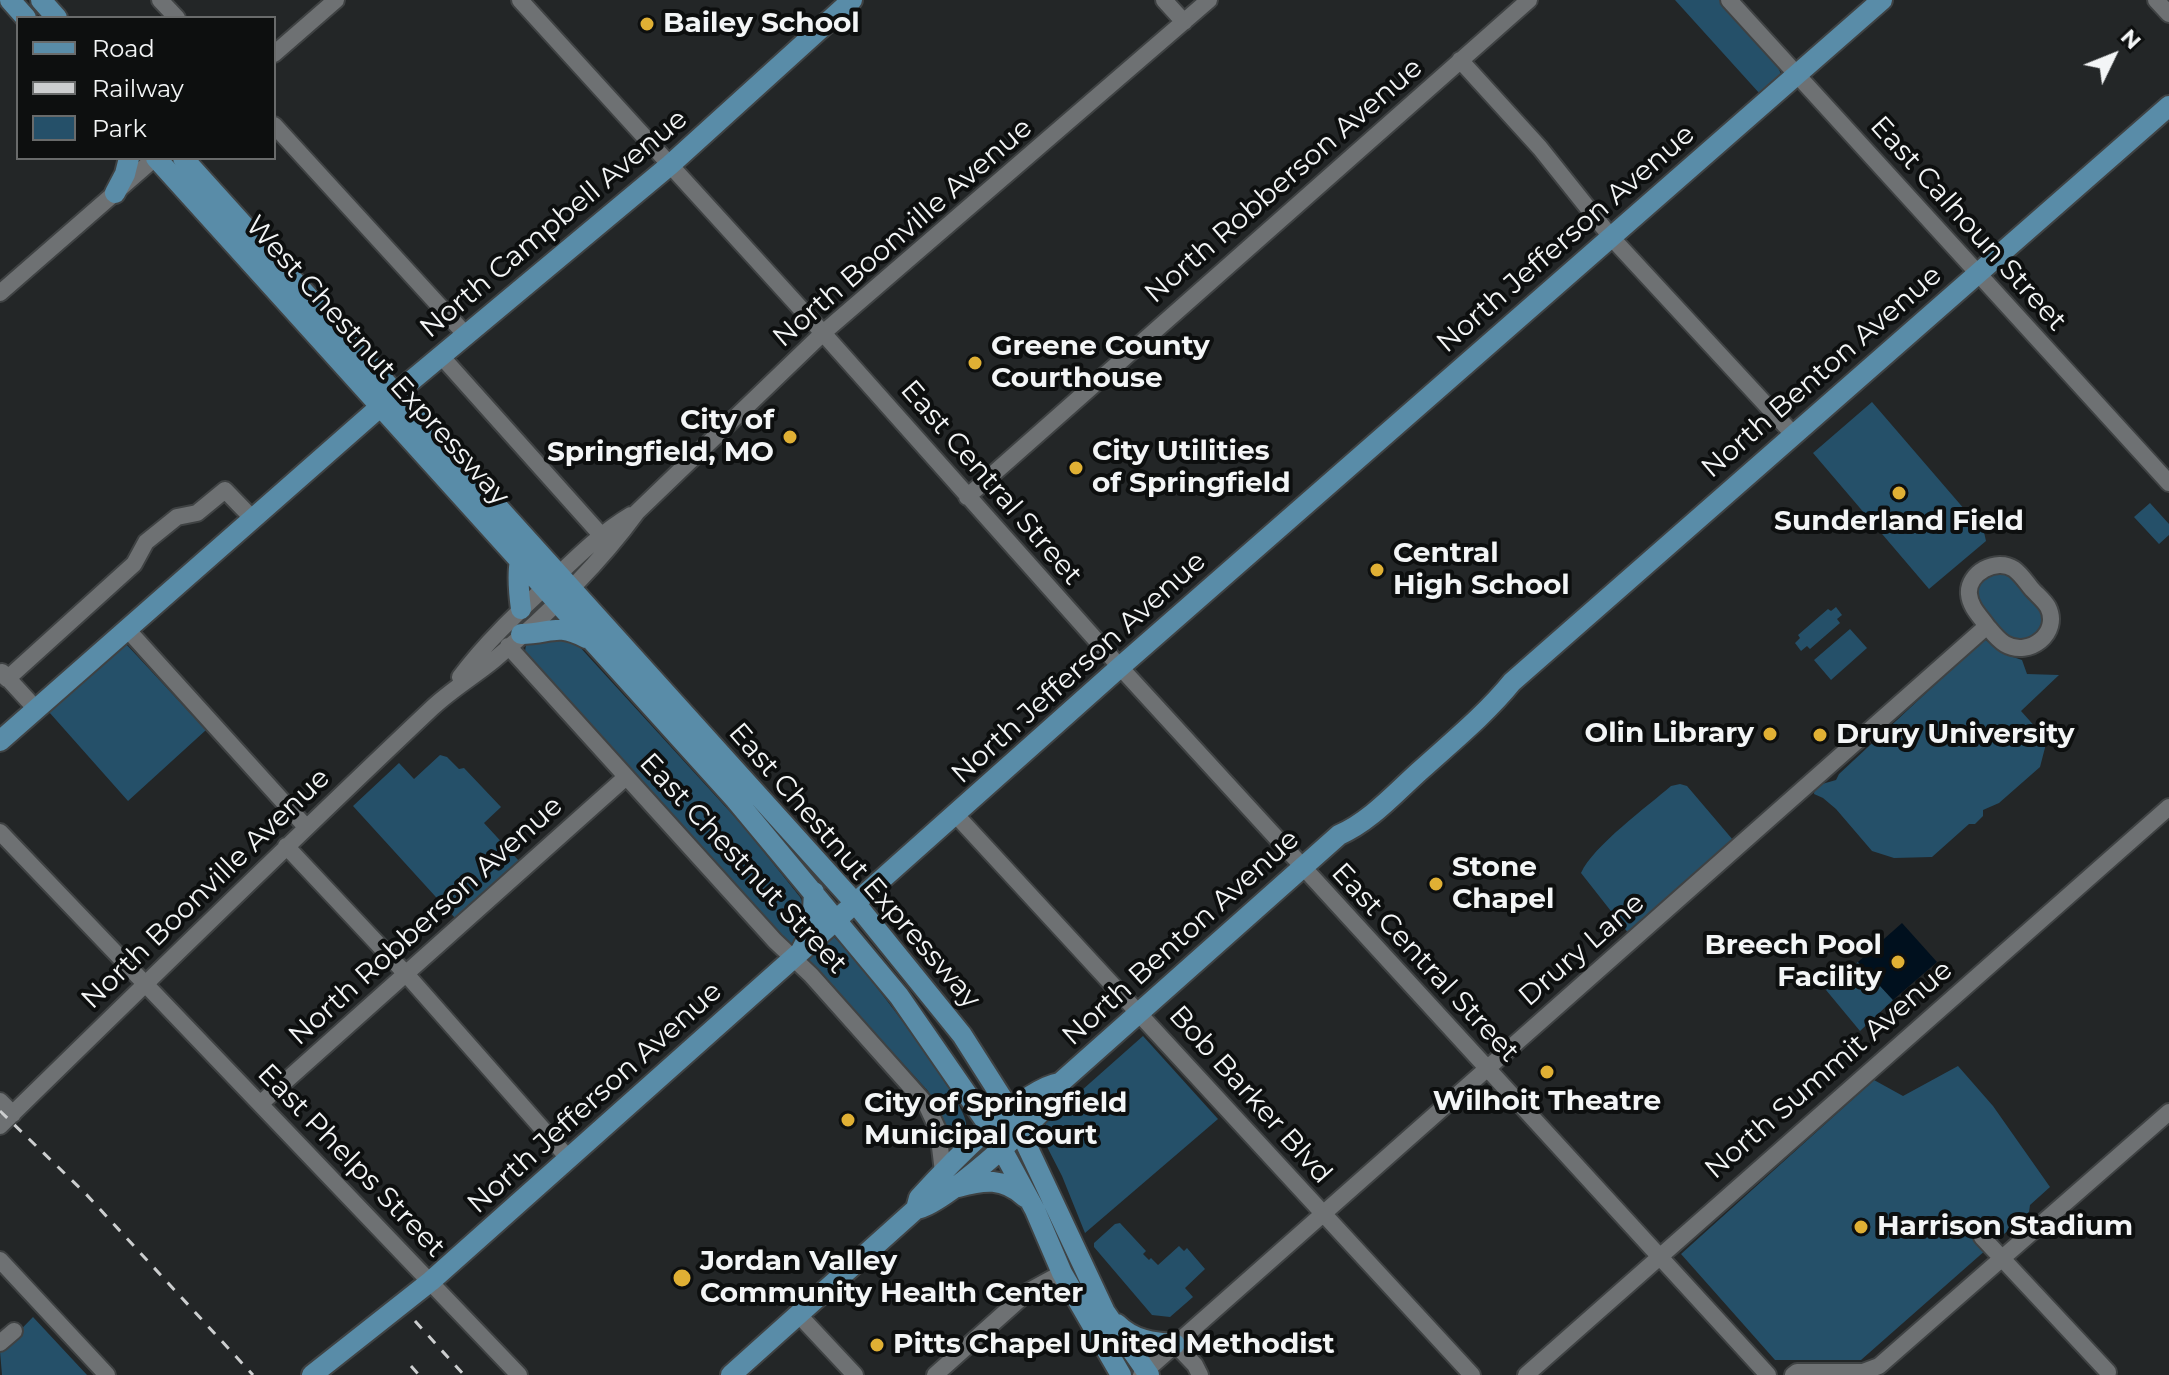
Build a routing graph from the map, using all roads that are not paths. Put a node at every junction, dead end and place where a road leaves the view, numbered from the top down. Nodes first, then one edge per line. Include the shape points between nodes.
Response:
1 (10, 0) edge
2 (41, 0) edge
3 (160, 0) edge
4 (336, 0) edge
5 (520, 0) edge
6 (852, 0) edge
7 (1164, 0) edge
8 (1209, 0) edge
9 (1529, 0) edge
10 (1729, 0) edge
11 (1882, 0) edge
12 (2156, 0) edge
13 (2169, 14) edge
14 (24, 16) edge
15 (55, 16) edge
16 (175, 16) edge
17 (1184, 22) junction
18 (276, 52) edge
19 (1460, 60) junction
20 (1796, 74) junction
21 (2169, 106) edge
22 (276, 127) edge
23 (128, 160) edge
24 (153, 160) edge
25 (157, 160) edge
26 (185, 160) edge
27 (670, 165) junction
28 (115, 193) junction
29 (1611, 237) junction
30 (1977, 273) junction
31 (0, 293) edge
32 (823, 333) junction
33 (466, 335) junction
34 (442, 357) junction
35 (388, 400) junction
36 (1793, 434) junction
37 (343, 440) junction
38 (414, 443) junction
39 (2166, 475) edge
40 (967, 497) junction
41 (637, 512) junction
42 (253, 519) junction
43 (601, 535) junction
44 (520, 561) junction
45 (558, 588) junction
46 (521, 609) junction
47 (1987, 626) junction
48 (127, 629) junction
49 (515, 640) junction
50 (593, 641) junction
51 (1120, 667) junction
52 (4, 675) edge
53 (449, 691) junction
54 (36, 709) junction
55 (0, 741) edge
56 (626, 777) junction
57 (2169, 807) edge
58 (956, 815) junction
59 (306, 827) junction
60 (0, 832) edge
61 (286, 846) junction
62 (1302, 867) junction
63 (814, 892) junction
64 (856, 904) junction
65 (838, 920) junction
66 (796, 957) junction
67 (407, 975) junction
68 (144, 985) junction
69 (1140, 1012) junction
70 (1487, 1068) junction
71 (1060, 1083) junction
72 (0, 1101) edge
73 (260, 1104) junction
74 (1011, 1112) junction
75 (2169, 1112) edge
76 (13, 1114) junction
77 (0, 1126) edge
78 (1020, 1131) junction
79 (996, 1138) junction
80 (569, 1159) junction
81 (949, 1180) junction
82 (1031, 1202) junction
83 (1322, 1212) junction
84 (1982, 1237) dead end
85 (1658, 1256) junction
86 (2001, 1258) junction
87 (0, 1260) edge
88 (1062, 1273) junction
89 (431, 1281) junction
90 (1105, 1312) junction
91 (798, 1314) junction
92 (14, 1331) dead end
93 (0, 1343) edge
94 (1175, 1344) junction
95 (2108, 1372) dead end
96 (1145, 1374) edge
97 (107, 1375) edge
98 (312, 1375) edge
99 (519, 1375) edge
100 (731, 1375) edge
101 (855, 1375) edge
102 (935, 1375) edge
103 (1121, 1375) edge
104 (1200, 1375) edge
105 (1472, 1375) edge
106 (1526, 1375) edge
107 (1768, 1375) edge
108 (1793, 1375) edge

1 - 14 main road
2 - 15 main road
3 - 16 street
4 - 18 street
5 - 27 street, East Central Street
6 - 27 main road, North Campbell Avenue
7 - 17 street
8 - 17 street, North Boonville Avenue
9 - 19 street, North Robberson Avenue
10 - 20 street, East Calhoun Street
11 - 20 main road, North Jefferson Avenue
12 - 13 street
17 - 32 street, North Boonville Avenue
19 - 29 street
19 - 40 street, North Robberson Avenue
20 - 29 main road, North Jefferson Avenue
20 - 30 street, East Calhoun Street
21 - 30 main road, North Benton Avenue
22 - 33 street
23 - 28 main road
24 - 28 street
25 - 35 main road, West Chestnut Expressway
26 - 35 main road, West Chestnut Expressway
27 - 32 street, East Central Street
27 - 33 main road, North Campbell Avenue
28 - 31 street
29 - 36 street
29 - 51 main road, North Jefferson Avenue
30 - 36 main road, North Benton Avenue
30 - 39 street, East Calhoun Street
32 - 40 street, East Central Street
32 - 41 street, North Boonville Avenue
33 - 34 main road, North Campbell Avenue
34 - 35 main road, North Campbell Avenue
34 - 43 street
35 - 37 main road, North Campbell Avenue
35 - 38 main road, West Chestnut Expressway
35 - 45 main road, West Chestnut Expressway
36 - 62 main road, North Benton Avenue via 1512,682 1380,807
37 - 38 main road via 383,430
37 - 42 main road, North Campbell Avenue
38 - 44 main road, West Chestnut Expressway
40 - 51 street, East Central Street
41 - 43 street, North Boonville Avenue
41 - 45 street, North Boonville Avenue via 612,546
42 - 48 main road, North Campbell Avenue
42 - 52 street via 225,490 197,513 177,517 146,542 134,564
43 - 45 street, North Boonville Avenue
44 - 45 main road, West Chestnut Expressway
44 - 46 main road
45 - 46 street, North Boonville Avenue
45 - 49 street, North Boonville Avenue
45 - 50 main road, East Chestnut Expressway
45 - 64 main road, East Chestnut Expressway
46 - 53 street, North Boonville Avenue
47 - 47 street via 2004,644 2033,646 2047,632 2048,607 2015,569 1996,564 1972,580 1969,595
47 - 70 street, Drury Lane
48 - 54 main road, North Campbell Avenue
48 - 59 street
49 - 50 main road via 555,628
49 - 53 street, North Boonville Avenue
49 - 56 street, East Chestnut Street
50 - 63 main road, East Chestnut Expressway
51 - 58 main road, North Jefferson Avenue
51 - 62 street, East Central Street
52 - 54 street
53 - 59 street, North Boonville Avenue
54 - 55 main road, North Campbell Avenue
56 - 66 street, East Chestnut Street
56 - 67 street, North Robberson Avenue
57 - 85 street, North Summit Avenue
58 - 64 main road, North Jefferson Avenue
58 - 69 street, Bob Barker Blvd
59 - 61 street, North Boonville Avenue
60 - 68 street, East Phelps Street
61 - 67 street
61 - 68 street, North Boonville Avenue
62 - 69 main road, North Benton Avenue
62 - 70 street, East Central Street
63 - 65 main road, East Chestnut Expressway
63 - 66 main road via 812,930
64 - 65 main road, North Jefferson Avenue
64 - 74 main road, East Chestnut Expressway via 962,1035
65 - 66 main road, North Jefferson Avenue
65 - 79 main road, East Chestnut Expressway via 899,996
66 - 80 main road, North Jefferson Avenue
66 - 81 street, East Chestnut Street via 921,1096 935,1121
67 - 73 street, North Robberson Avenue
67 - 80 street
68 - 73 street, East Phelps Street
68 - 76 street, North Boonville Avenue
69 - 71 main road, North Benton Avenue
69 - 83 street, Bob Barker Blvd
70 - 83 street, Drury Lane
70 - 85 street, East Central Street
71 - 74 main road, North Benton Avenue via 1046,1085
71 - 78 main road, North Benton Avenue via 1054,1098
72 - 76 street
73 - 89 street, East Phelps Street
74 - 78 main road, East Chestnut Expressway
74 - 79 main road, North Benton Avenue
75 - 86 street
76 - 77 street, North Boonville Avenue
78 - 79 main road, North Benton Avenue
78 - 90 main road, East Chestnut Expressway
79 - 81 main road, North Benton Avenue
79 - 82 main road, East Chestnut Expressway
80 - 89 main road, North Jefferson Avenue
81 - 82 main road via 995,1181
81 - 91 main road, North Benton Avenue via 919,1198 916,1209
82 - 88 main road, East Chestnut Expressway
83 - 94 street, Drury Lane
83 - 105 street, Bob Barker Blvd
84 - 86 street
85 - 106 street, North Summit Avenue
85 - 107 street, East Central Street
86 - 95 street
86 - 108 street via 1879,1366 1863,1372
87 - 97 street
88 - 102 street via 1029,1291
88 - 103 main road, East Chestnut Expressway
89 - 98 main road, North Jefferson Avenue
89 - 99 street, East Phelps Street
90 - 94 main road via 1125,1332 1151,1343
90 - 96 main road, East Chestnut Expressway
91 - 100 main road, North Benton Avenue
91 - 101 street
92 - 93 street
94 - 96 street, Drury Lane
94 - 104 street

